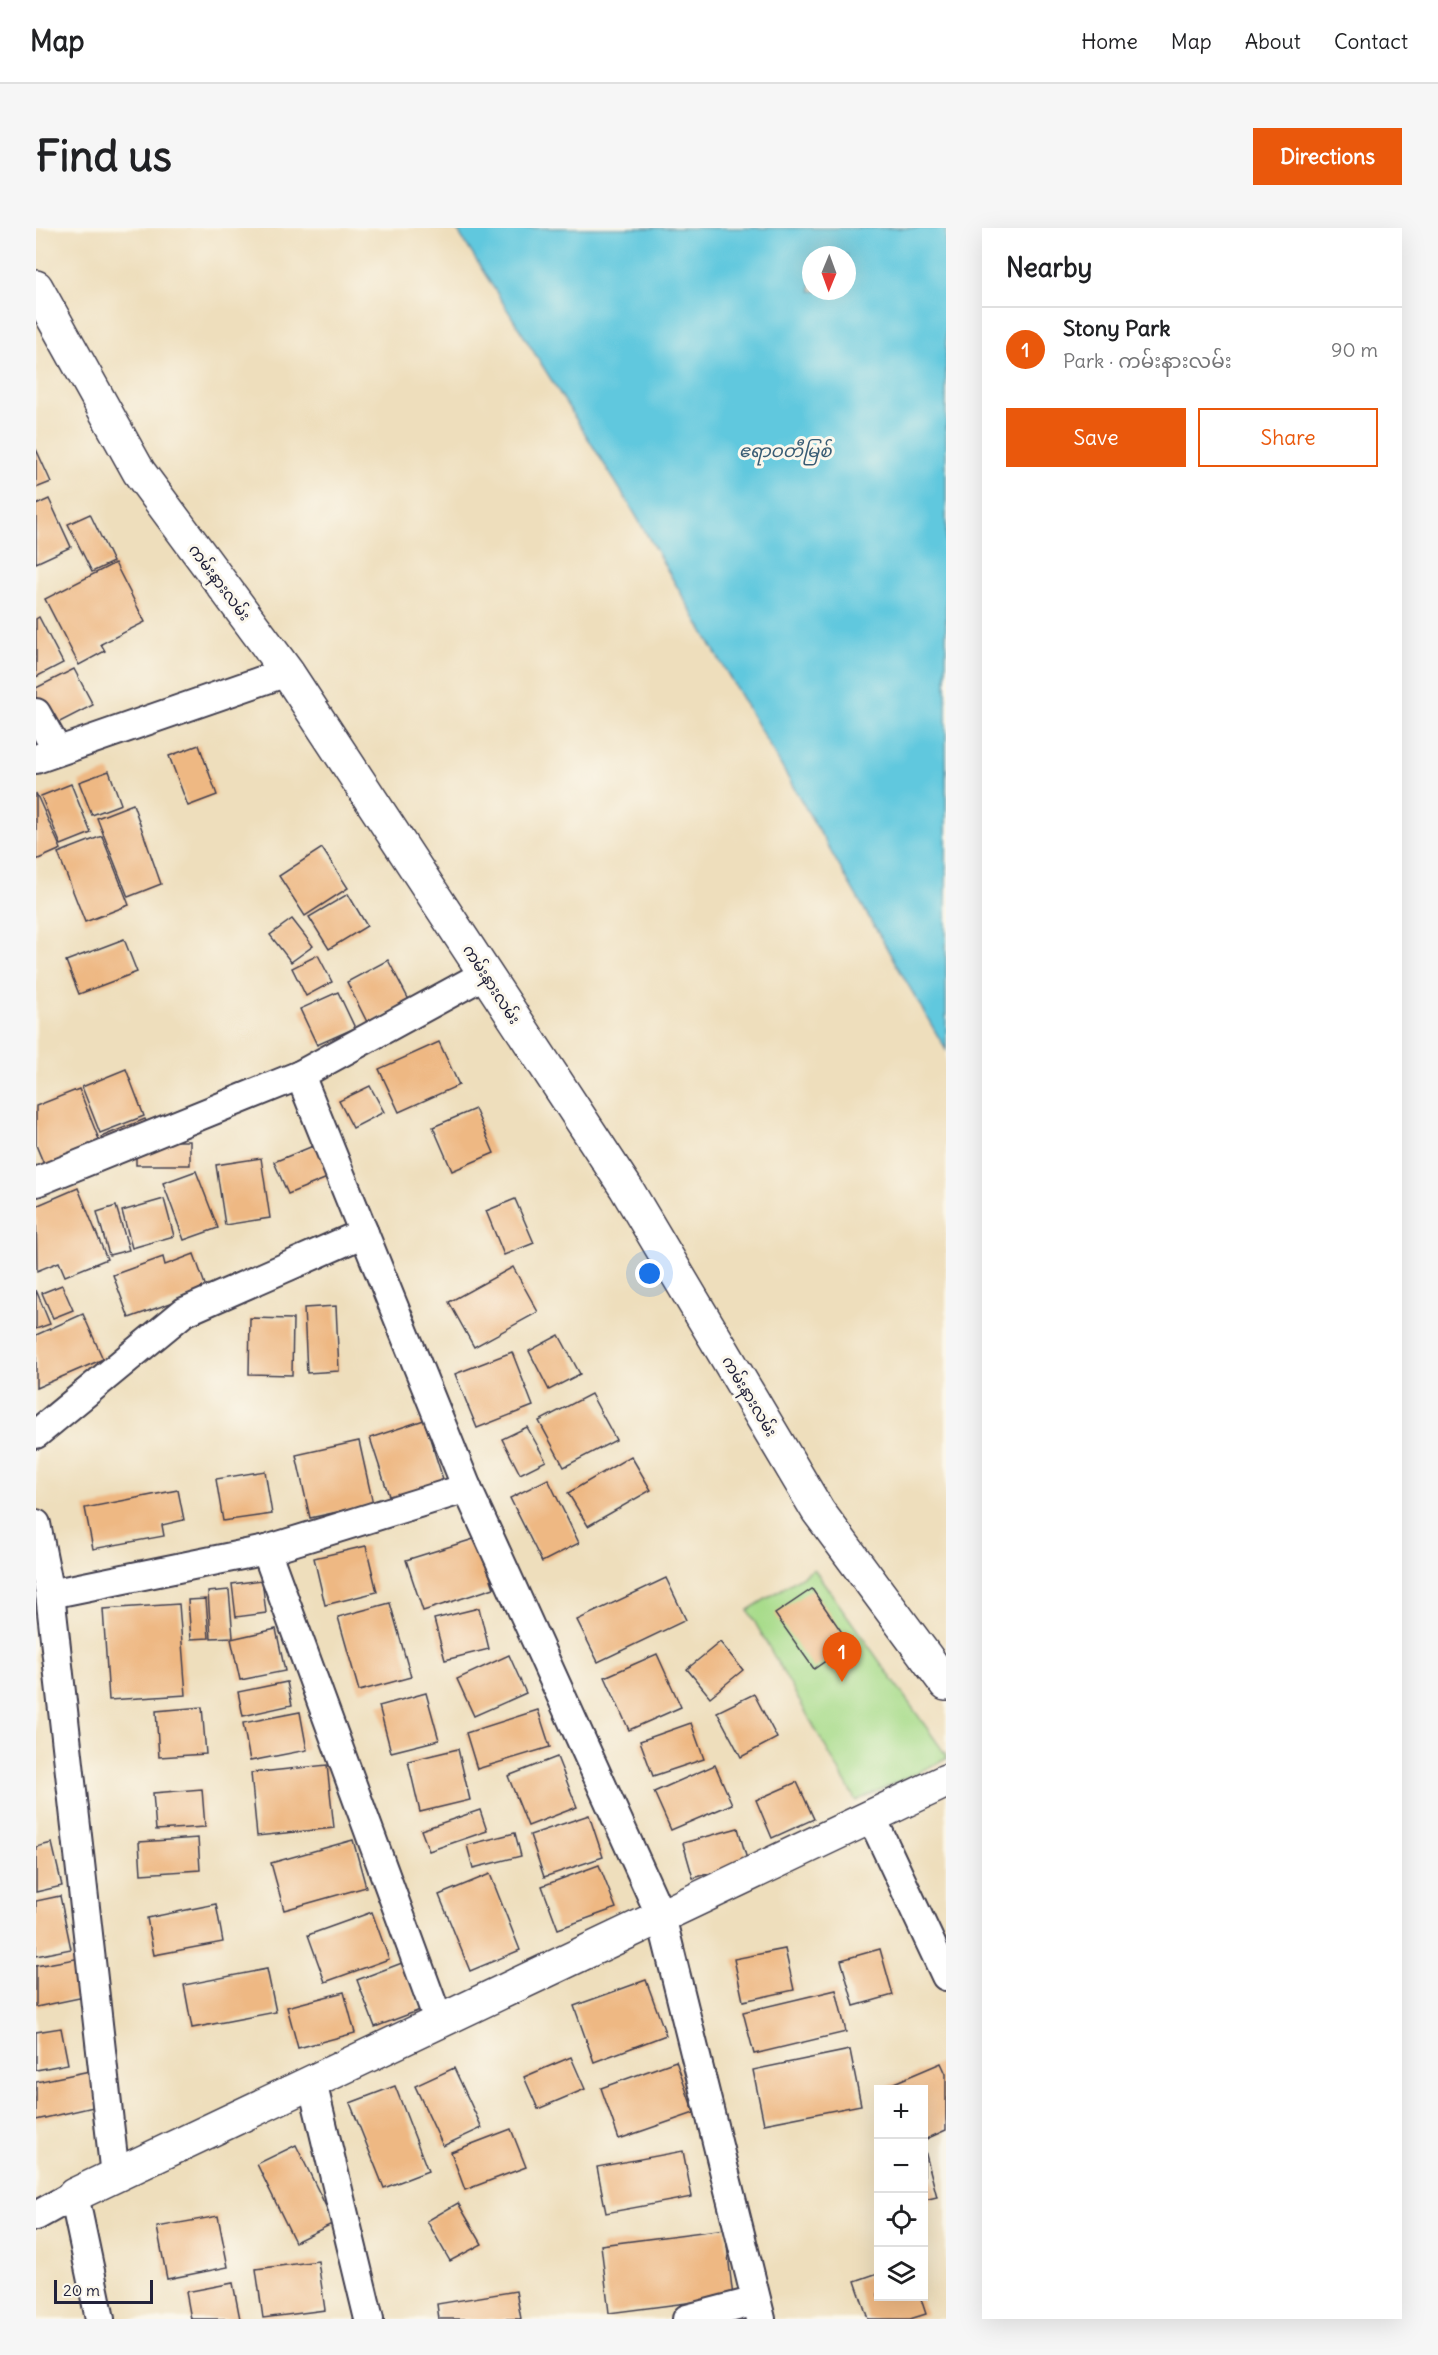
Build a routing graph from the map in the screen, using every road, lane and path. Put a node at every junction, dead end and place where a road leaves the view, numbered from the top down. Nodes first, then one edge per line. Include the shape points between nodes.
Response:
1 (36, 287) edge
2 (287, 672) junction
3 (36, 713) edge
4 (47, 754) edge
5 (485, 974) junction
6 (300, 1075) junction
7 (36, 1182) edge
8 (364, 1233) junction
9 (36, 1434) edge
10 (467, 1488) junction
11 (36, 1524) edge
12 (266, 1550) junction
13 (50, 1594) junction
14 (946, 1684) edge
15 (946, 1781) edge
16 (871, 1816) junction
17 (661, 1916) junction
18 (946, 1976) edge
19 (439, 2022) junction
20 (312, 2082) junction
21 (115, 2176) junction
22 (74, 2195) junction
23 (36, 2216) edge
24 (759, 2310) edge
25 (100, 2319) edge
26 (369, 2319) edge
27 (687, 2319) edge

1 - 2 street, ကမ်းနားလမ်း via 139,472
2 - 4 street
2 - 5 street, ကမ်းနားလမ်း
3 - 4 street
5 - 6 street
5 - 14 street, ကမ်းနားလမ်း via 626,1188 819,1511
6 - 7 street
6 - 8 street
8 - 9 street via 183,1312
8 - 10 street
10 - 12 street
10 - 17 street
11 - 13 street
12 - 13 street
12 - 19 street
13 - 21 street
15 - 16 street
16 - 17 street
16 - 18 street
17 - 19 street
17 - 24 street
19 - 20 street
20 - 21 street
20 - 26 street
21 - 22 street
22 - 23 street
22 - 25 street
24 - 27 street

